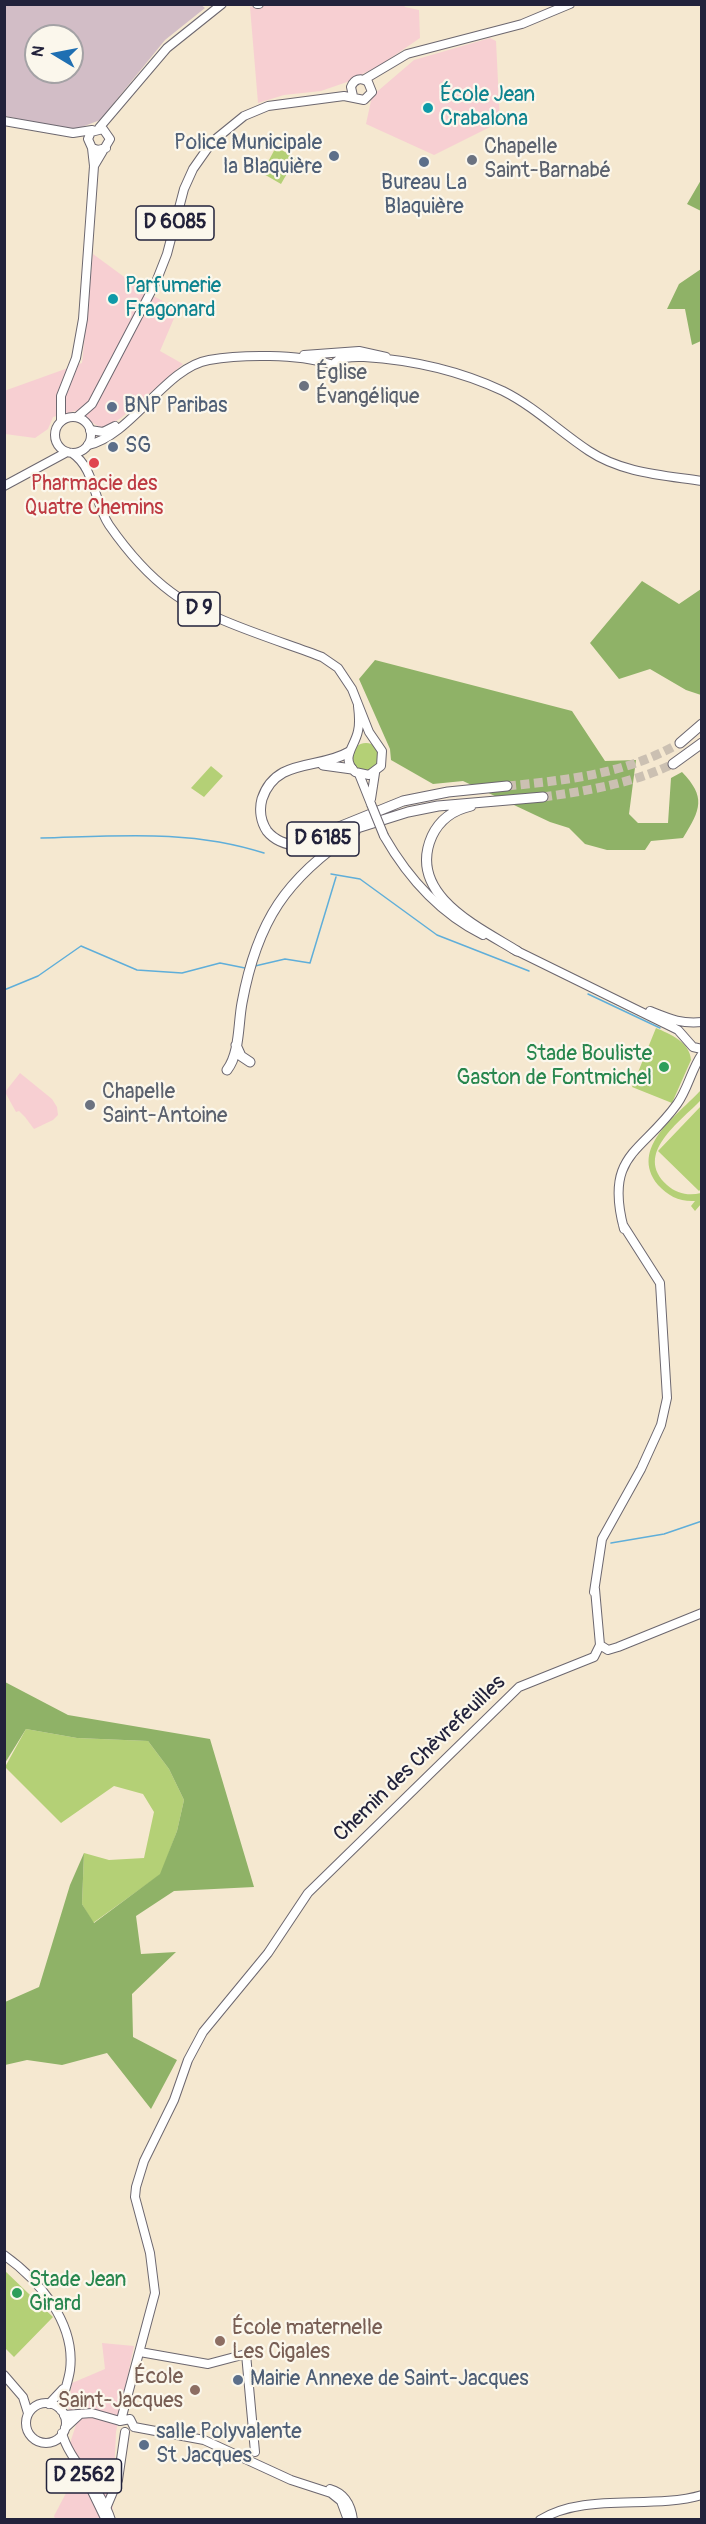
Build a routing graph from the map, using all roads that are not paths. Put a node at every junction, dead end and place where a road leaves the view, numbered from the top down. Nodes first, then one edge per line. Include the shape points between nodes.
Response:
1 (222, 4) edge
2 (570, 4) edge
3 (368, 82) junction
4 (352, 92) junction
5 (114, 114) junction
6 (4, 121) edge
7 (97, 129) junction
8 (73, 133) junction
9 (110, 139) junction
10 (90, 145) junction
11 (106, 148) junction
12 (94, 166) junction
13 (88, 410) junction
14 (129, 418) junction
15 (69, 419) junction
16 (89, 427) junction
17 (57, 444) junction
18 (86, 447) junction
19 (69, 453) junction
20 (50, 460) junction
21 (82, 461) junction
22 (702, 480) edge
23 (4, 486) edge
24 (358, 706) junction
25 (702, 724) edge
26 (355, 743) junction
27 (376, 743) junction
28 (680, 743) tunnel mouth
29 (702, 743) edge
30 (349, 752) junction
31 (673, 764) tunnel mouth
32 (355, 772) junction
33 (375, 773) junction
34 (507, 786) tunnel mouth
35 (543, 797) tunnel mouth
36 (517, 799) junction
37 (371, 804) junction
38 (367, 824) junction
39 (517, 951) junction
40 (623, 1002) junction
41 (702, 1022) edge
42 (692, 1025) junction
43 (687, 1038) junction
44 (236, 1045) junction
45 (700, 1052) edge
46 (250, 1062) dead end
47 (227, 1070) dead end
48 (595, 1588) junction
49 (702, 1613) edge
50 (618, 1647) junction
51 (596, 1652) junction
52 (4, 2255) edge
53 (140, 2352) junction
54 (4, 2375) edge
55 (66, 2385) junction
56 (19, 2391) junction
57 (39, 2404) junction
58 (49, 2404) junction
59 (125, 2406) junction
60 (28, 2413) junction
61 (62, 2413) junction
62 (80, 2414) junction
63 (111, 2417) junction
64 (123, 2420) junction
65 (134, 2427) junction
66 (64, 2431) junction
67 (125, 2432) junction
68 (51, 2442) junction
69 (253, 2458) junction
70 (119, 2469) junction
71 (93, 2483) junction
72 (308, 2486) junction
73 (702, 2495) edge
74 (106, 2506) junction
75 (105, 2520) edge
76 (111, 2520) edge
77 (348, 2520) edge
78 (353, 2520) edge
79 (540, 2520) edge

1 - 5 main road via 167,48
2 - 3 main road via 522,24 407,54
3 - 4 main road via 357,79
3 - 4 main road via 372,92 366,99 357,100
4 - 13 main road, D 6085 via 258,110 232,124 204,152 184,189 156,282
5 - 7 main road
5 - 9 main road
6 - 8 main road
7 - 8 main road
7 - 9 main road via 106,130
7 - 10 main road via 89,135
8 - 10 main road
9 - 11 main road
10 - 11 main road via 98,150
10 - 12 main road
11 - 12 main road
12 - 15 main road via 83,319 76,358 60,396 61,411
13 - 15 main road, D 6085
13 - 16 main road, D 6085
14 - 16 main road via 106,431
14 - 18 main road via 108,437
14 - 22 main road via 189,368 205,360 388,358 444,368 480,380 518,399 590,452 610,462 643,472
15 - 16 main road
15 - 17 main road via 55,431
16 - 18 main road
17 - 19 main road
17 - 20 main road
18 - 19 main road
18 - 21 main road
19 - 20 main road
19 - 21 main road
20 - 23 main road
21 - 24 main road, D 9 via 109,524 170,592 198,609 333,663
24 - 26 main road, D 9 via 360,726
24 - 27 main road, D 9
25 - 28 highway
26 - 27 main road
26 - 30 main road
27 - 33 main road via 383,756
29 - 31 highway
30 - 32 main road via 348,761
30 - 38 highway, D 6185 via 297,766 276,778 261,803 262,822 274,838 300,846
32 - 33 main road
32 - 34 highway via 336,765 317,765 281,780 267,801 272,829 289,840 307,839 403,801
32 - 37 main road
33 - 37 main road
35 - 36 highway, D 6185
36 - 38 highway, D 6185 via 438,806
36 - 39 highway, D 6185 via 477,805 451,814 435,830 427,860 434,888 448,905
37 - 39 main road, bridge via 384,836 409,875 444,911
38 - 44 highway, D 6185 via 319,857 284,894 265,925 248,970
39 - 40 main road
40 - 42 main road
40 - 43 main road
41 - 42 main road
42 - 43 main road
43 - 45 main road
44 - 46 highway
44 - 47 highway, D 6185
45 - 48 main road via 676,1105 623,1164 622,1225 660,1283 668,1383 665,1411 634,1483 602,1539
48 - 51 main road
48 - 51 main road
49 - 50 main road
50 - 51 main road
50 - 51 main road via 606,1655
51 - 53 main road, Chemin des Chèvrefeuilles via 583,1662 519,1687 329,1870 203,2032 136,2187 155,2293
52 - 55 main road via 22,2268 53,2305 63,2325 70,2358
53 - 59 main road
53 - 69 main road via 208,2364 246,2354
54 - 56 main road
55 - 58 main road
55 - 61 main road
56 - 57 main road
56 - 60 main road
57 - 58 main road
57 - 60 main road
58 - 61 main road
59 - 63 main road
59 - 64 main road
60 - 68 main road via 26,2427 31,2436
61 - 62 main road
61 - 66 main road
62 - 63 main road
62 - 66 main road
63 - 64 main road
64 - 65 main road via 133,2422
64 - 67 main road via 120,2428
65 - 67 main road
65 - 69 main road via 204,2440
66 - 68 main road
66 - 71 main road, D 2562 via 68,2448
67 - 70 main road
68 - 75 main road, D 2562 via 62,2447 77,2466
69 - 72 main road via 269,2471
70 - 71 main road via 104,2483
70 - 74 main road via 117,2484
71 - 74 main road, D 2562
72 - 77 main road via 331,2493 341,2501
72 - 78 main road via 343,2494
73 - 79 main road via 668,2502 627,2501 553,2511
74 - 76 main road, D 2562

